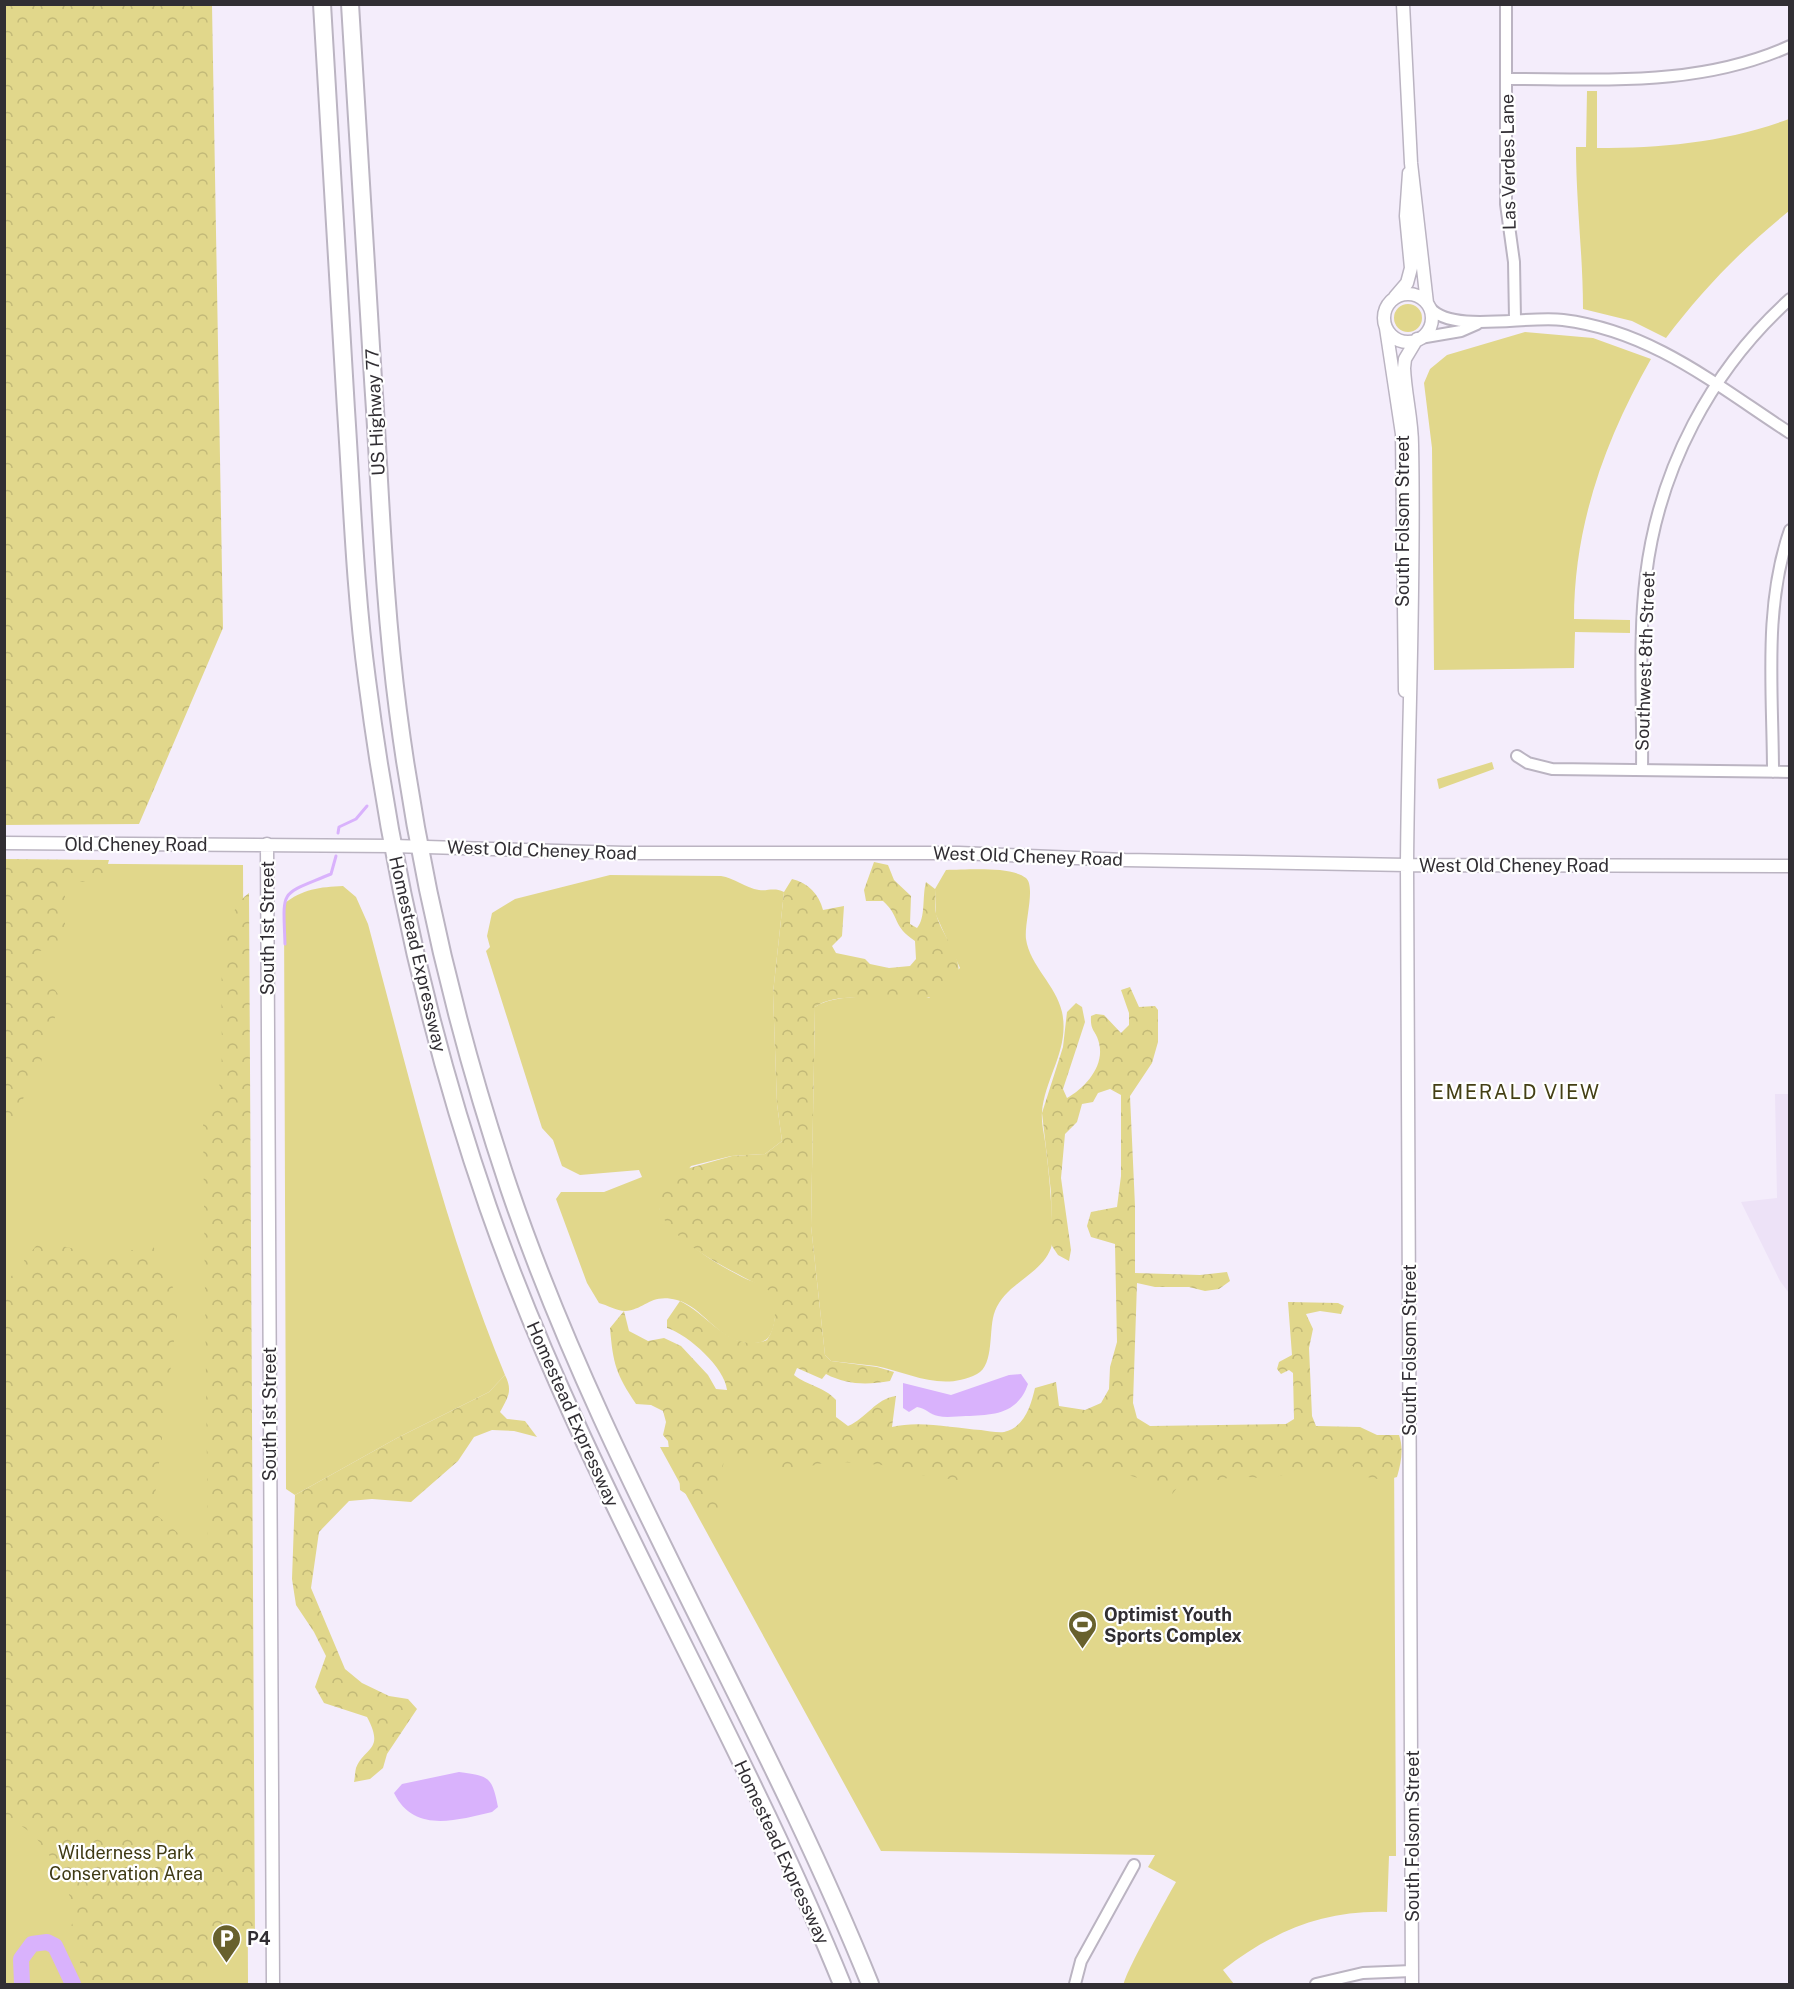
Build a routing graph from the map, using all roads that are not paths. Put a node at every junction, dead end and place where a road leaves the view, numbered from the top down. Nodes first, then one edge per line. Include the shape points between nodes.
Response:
1 (322, 4) edge
2 (350, 4) edge
3 (1403, 4) edge
4 (1506, 4) edge
5 (1790, 46) edge
6 (1506, 78) junction
7 (1411, 163) junction
8 (1394, 298) junction
9 (1790, 298) edge
10 (1428, 306) junction
11 (1515, 318) junction
12 (1480, 323) junction
13 (1386, 328) junction
14 (1419, 339) junction
15 (1715, 385) junction
16 (1790, 433) edge
17 (1790, 530) edge
18 (1408, 715) junction
19 (1517, 756) dead end
20 (1642, 770) junction
21 (1773, 772) junction
22 (1790, 772) edge
23 (388, 812) joint
24 (416, 817) joint
25 (4, 843) edge
26 (267, 844) junction
27 (393, 846) junction
28 (420, 847) junction
29 (1407, 865) junction
30 (1790, 866) edge
31 (1134, 1865) dead end
32 (1412, 1971) junction
33 (1333, 1982) edge
34 (273, 1984) edge
35 (842, 1984) edge
36 (870, 1984) edge
37 (1075, 1984) edge
38 (1316, 1984) edge
39 (1412, 1984) edge

1 - 23 highway, US Highway 77 via 358,595 366,676
2 - 24 highway, US Highway 77 via 384,564 398,711
3 - 7 street
4 - 6 street, Las Verdes Lane
5 - 6 street via 1745,63 1688,76
6 - 11 street, Las Verdes Lane via 1506,204 1514,262
7 - 8 street via 1406,216 1412,268 1407,283
7 - 10 street
8 - 10 street via 1415,295
8 - 13 street via 1384,312
9 - 15 street, Southwest 8th Street via 1764,323
10 - 12 street via 1449,321
10 - 14 street via 1429,328
11 - 12 street
11 - 15 street via 1584,322 1628,335 1668,354
12 - 14 street
13 - 14 street via 1403,341
13 - 18 street, South Folsom Street via 1402,434 1402,673
14 - 18 street, South Folsom Street via 1405,359 1404,368 1412,443 1412,672
15 - 16 street
15 - 20 street, Southwest 8th Street via 1671,471 1653,530 1643,600
17 - 21 street via 1780,562 1773,616
18 - 29 street, South Folsom Street
19 - 20 street via 1552,769
20 - 21 street
21 - 22 street
23 - 27 highway, Homestead Expressway
24 - 28 highway, Homestead Expressway
25 - 26 street, Old Cheney Road
26 - 27 street, West Old Cheney Road
26 - 34 street, South 1st Street
27 - 28 street, West Old Cheney Road
27 - 35 highway, Homestead Expressway via 441,1054 487,1205 518,1288 580,1435 769,1819
28 - 29 street, West Old Cheney Road via 624,853 959,853
28 - 36 highway, Homestead Expressway via 462,1036 497,1152 542,1278 604,1425 812,1849
29 - 30 street, West Old Cheney Road
29 - 32 street, South Folsom Street
31 - 37 street via 1081,1961
32 - 33 street via 1363,1973
32 - 39 street, South Folsom Street
33 - 38 street

